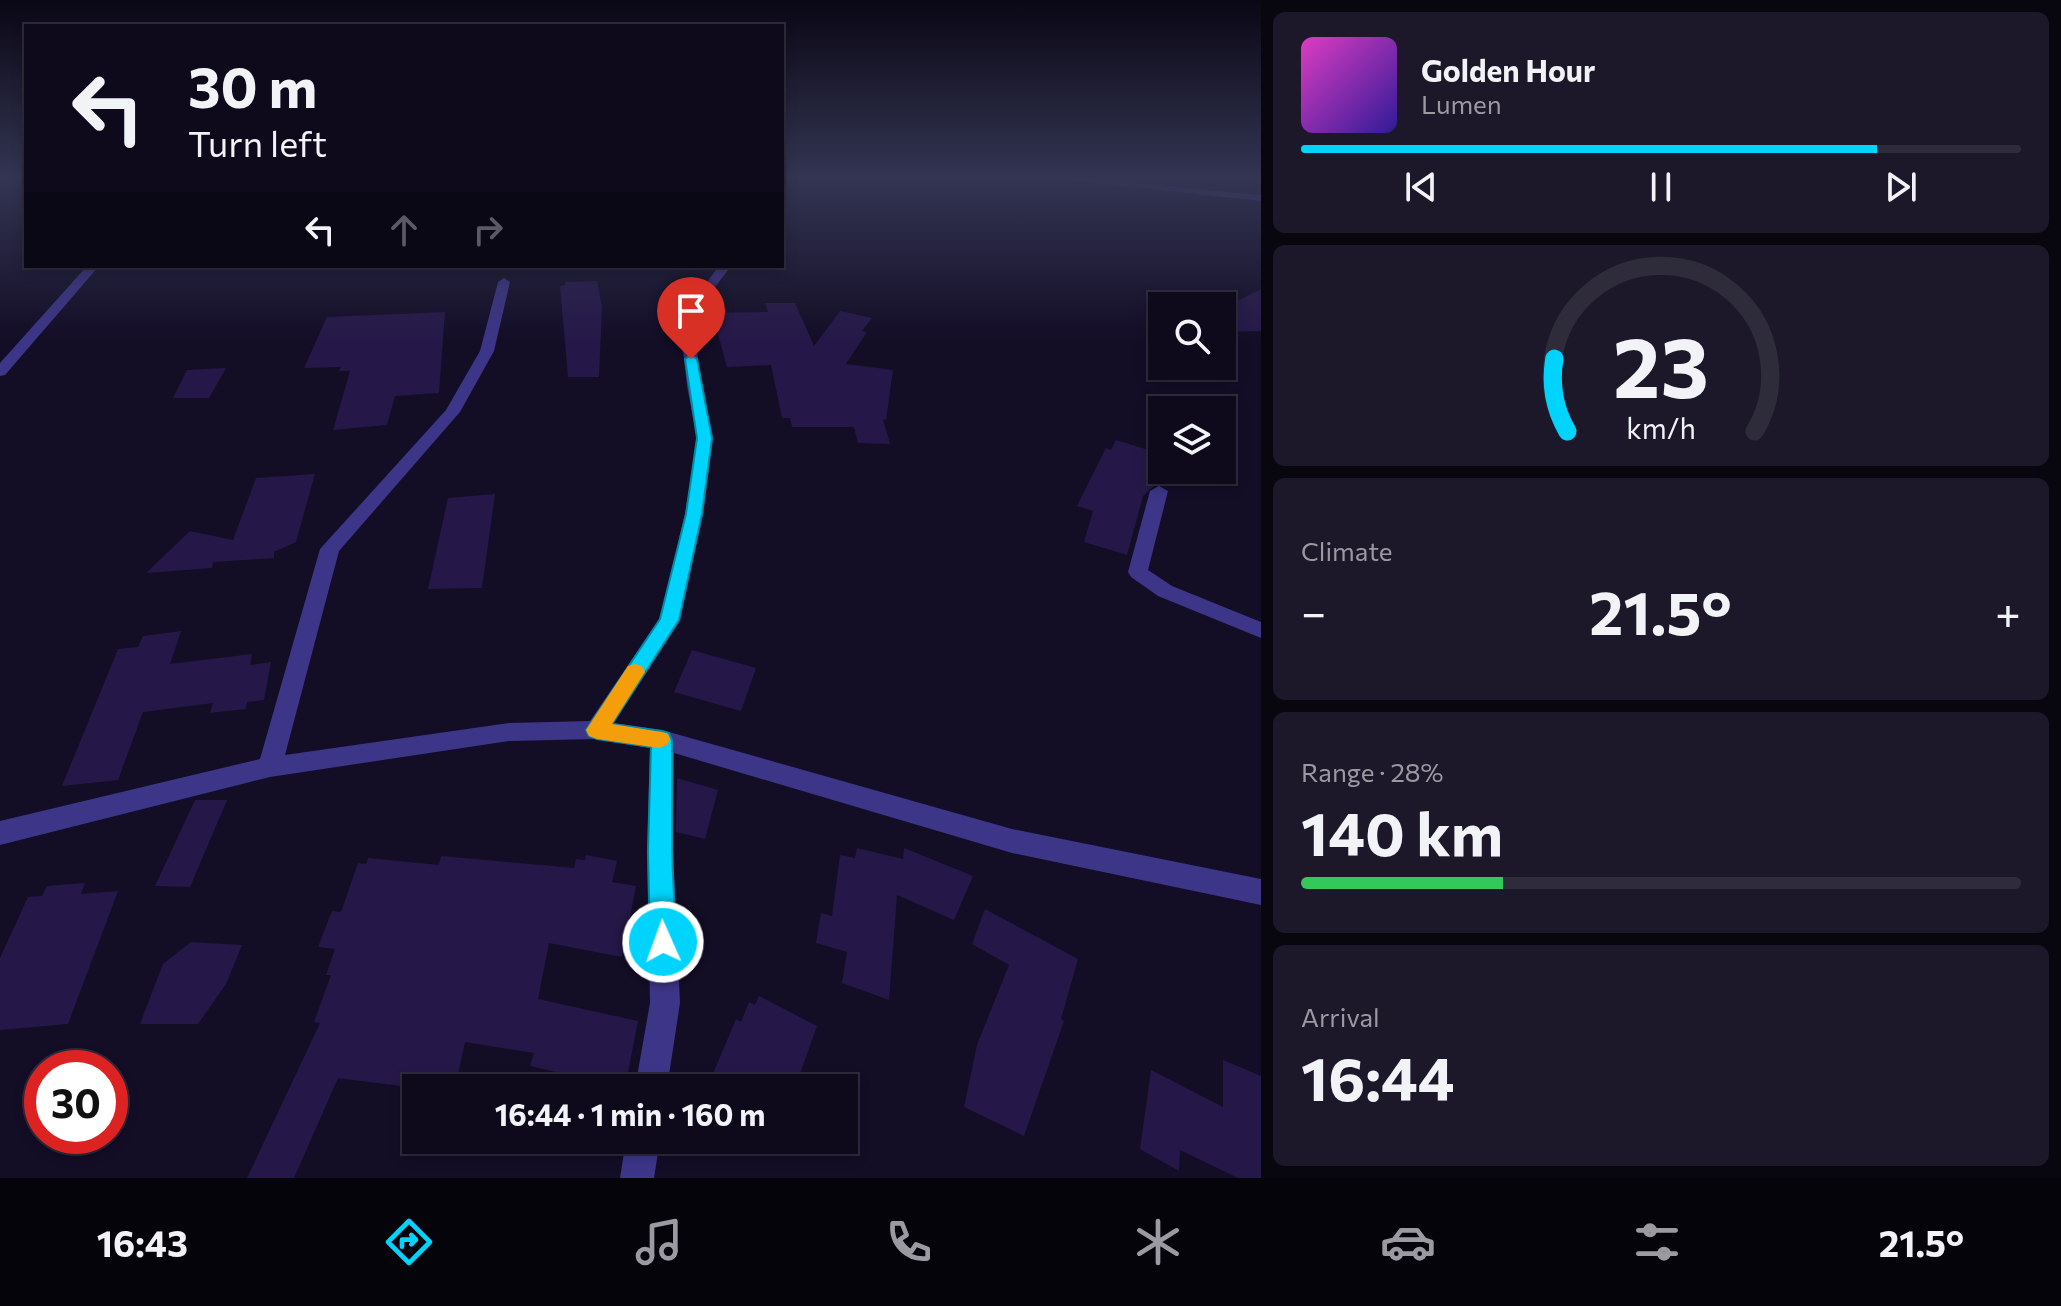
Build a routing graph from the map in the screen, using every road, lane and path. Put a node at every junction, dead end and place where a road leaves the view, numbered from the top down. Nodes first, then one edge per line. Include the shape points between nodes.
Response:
1 (91, 268) edge
2 (723, 268) edge
3 (504, 282) dead end
4 (0, 372) edge
5 (1159, 491) dead end
6 (1261, 630) edge
7 (597, 730) junction
8 (662, 740) junction
9 (270, 767) junction
10 (0, 833) edge
11 (1261, 892) edge
12 (653, 1074) edge
13 (641, 1154) edge
14 (637, 1178) edge

1 - 4 street
2 - 7 street via 694,307 688,332 705,438 670,620
3 - 9 street via 487,351 452,412 330,549
5 - 6 street via 1138,572 1165,591
7 - 8 street
7 - 9 street via 509,732
8 - 11 street via 1012,841
8 - 12 street via 665,1003
9 - 10 street
13 - 14 street

